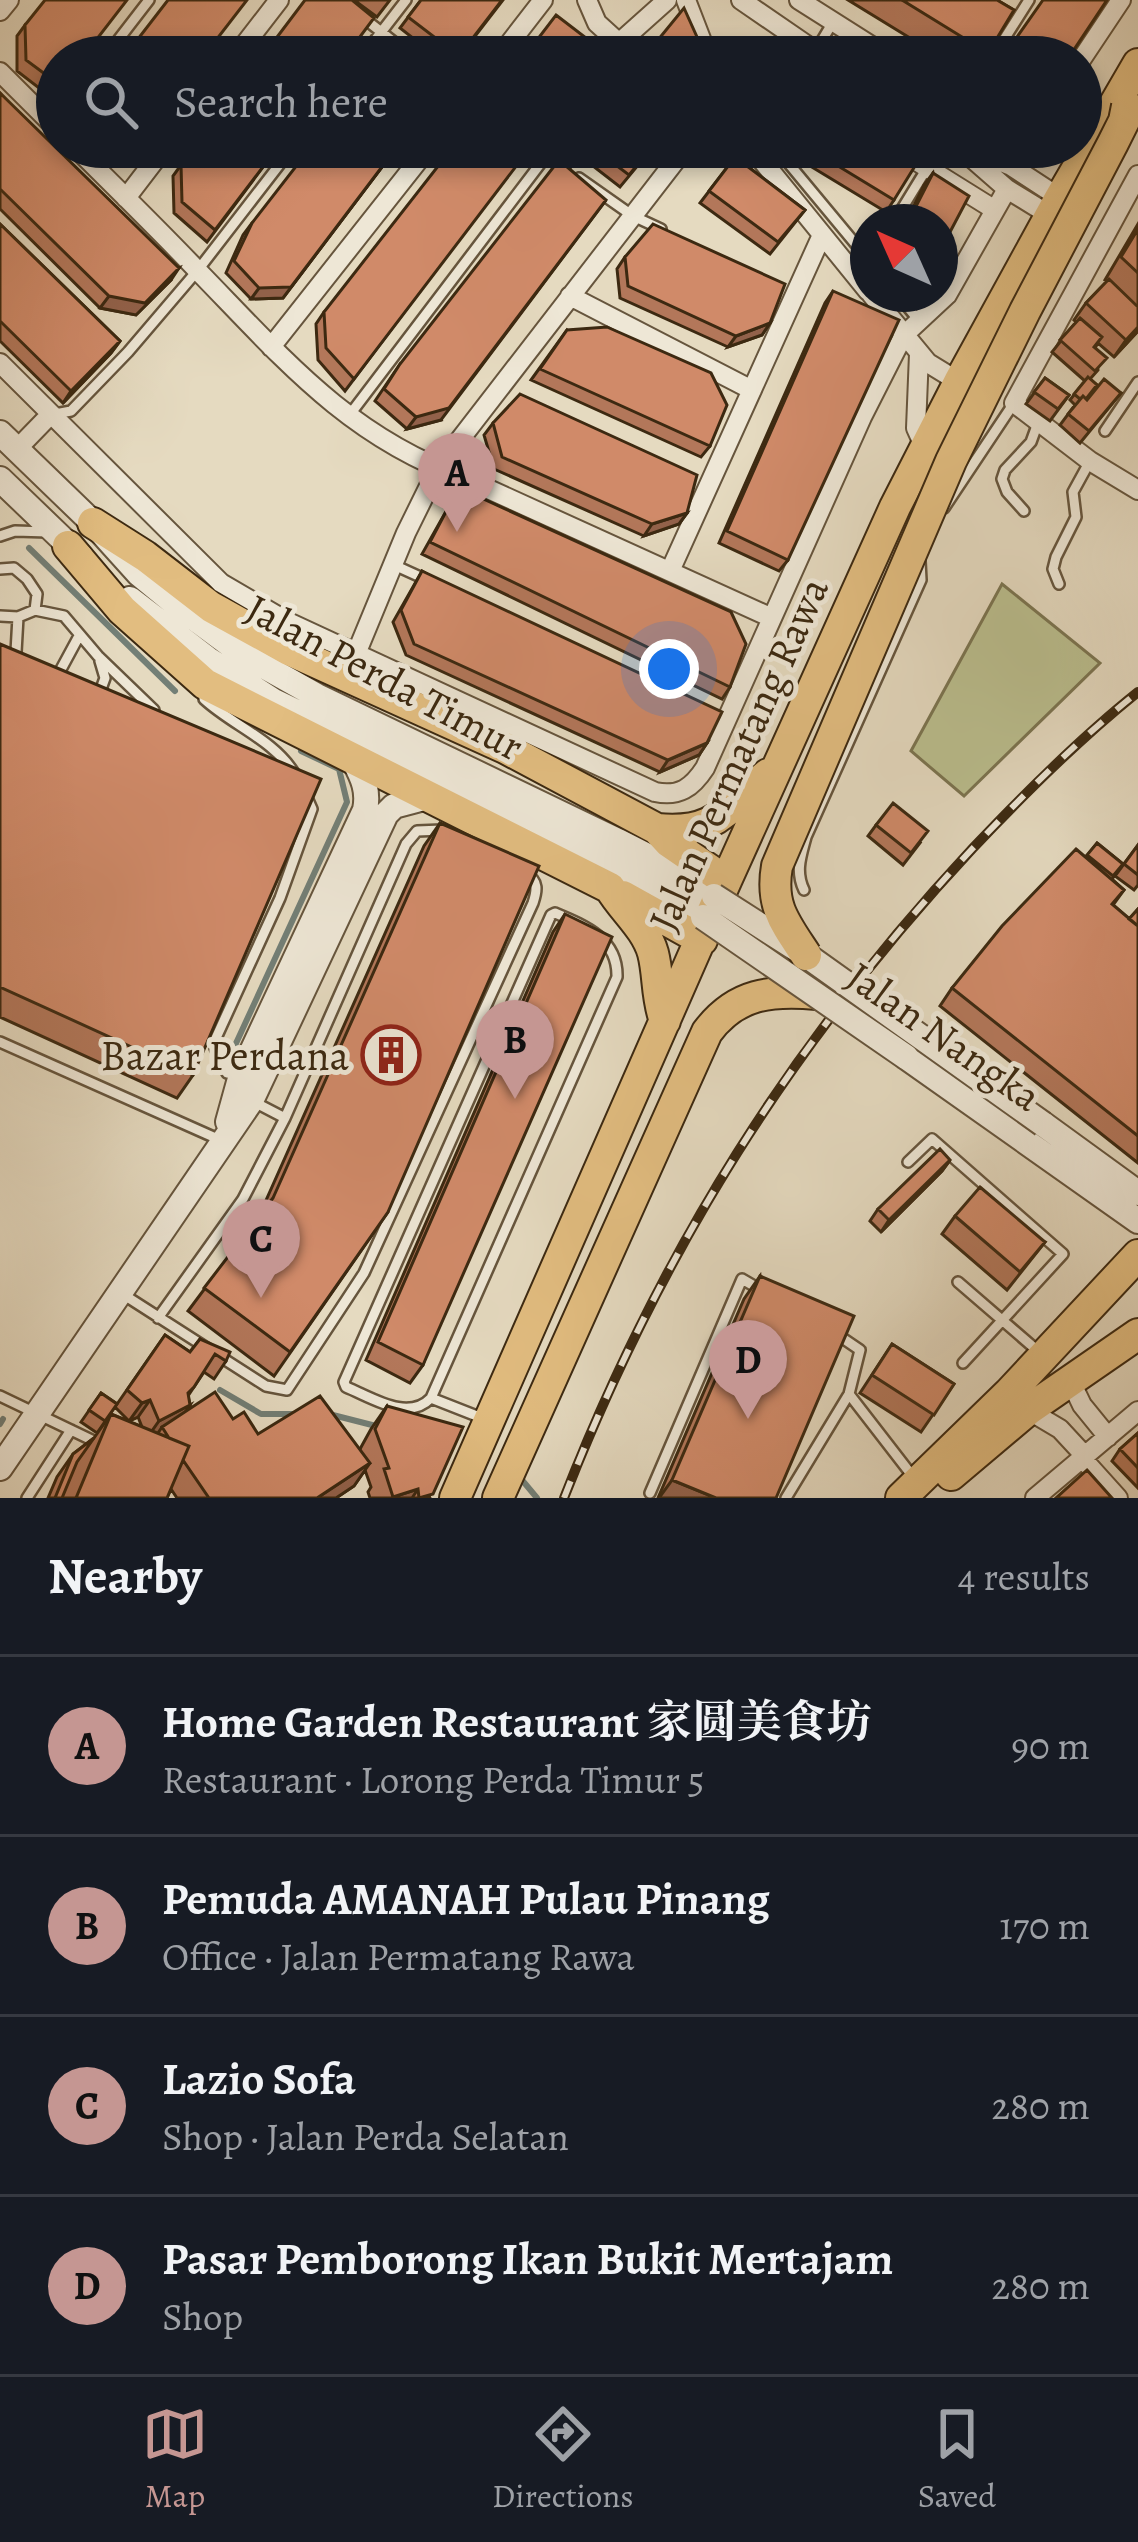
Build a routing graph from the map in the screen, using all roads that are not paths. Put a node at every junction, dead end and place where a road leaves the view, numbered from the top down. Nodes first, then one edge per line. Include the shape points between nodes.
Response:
1 (9, 0) edge
2 (149, 0) edge
3 (279, 0) edge
4 (406, 0) edge
5 (543, 0) edge
6 (587, 0) edge
7 (668, 0) edge
8 (686, 0) edge
9 (741, 0) edge
10 (799, 0) edge
11 (1029, 0) edge
12 (1120, 0) edge
13 (353, 10) edge
14 (0, 11) edge
15 (833, 22) junction
16 (381, 32) junction
17 (121, 36) edge
18 (251, 36) edge
19 (378, 36) edge
20 (386, 36) edge
21 (515, 36) edge
22 (606, 36) edge
23 (630, 36) edge
24 (700, 36) edge
25 (791, 36) edge
26 (826, 36) edge
27 (855, 36) edge
28 (1006, 36) edge
29 (1097, 36) edge
30 (0, 72) edge
31 (1130, 85) edge
32 (36, 106) edge
33 (1102, 131) edge
34 (1102, 164) edge
35 (96, 168) edge
36 (149, 168) edge
37 (276, 168) edge
38 (412, 168) edge
39 (537, 168) edge
40 (572, 168) edge
41 (670, 168) edge
42 (768, 168) edge
43 (793, 168) edge
44 (927, 168) joint
45 (984, 168) edge
46 (1013, 168) edge
47 (1079, 168) edge
48 (1100, 168) edge
49 (1138, 175) edge
50 (1007, 189) junction
51 (126, 198) junction
52 (905, 204) edge
53 (1055, 207) junction
54 (995, 211) junction
55 (633, 216) junction
56 (822, 235) junction
57 (850, 235) edge
58 (674, 236) edge
59 (850, 269) edge
60 (198, 270) junction
61 (775, 284) edge
62 (795, 294) junction
63 (570, 296) junction
64 (893, 312) edge
65 (905, 312) edge
66 (912, 328) junction
67 (112, 336) edge
68 (271, 347) junction
69 (128, 352) junction
70 (919, 354) junction
71 (0, 363) edge
72 (959, 382) junction
73 (1138, 382) edge
74 (501, 386) junction
75 (752, 390) junction
76 (522, 396) edge
77 (1014, 403) junction
78 (51, 414) junction
79 (348, 417) junction
80 (1040, 420) junction
81 (1105, 431) dead end
82 (8, 441) edge
83 (925, 448) junction
84 (1090, 461) junction
85 (438, 468) junction
86 (688, 475) edge
87 (2, 485) edge
88 (709, 485) junction
89 (1138, 490) edge
90 (28, 507) junction
91 (1024, 511) dead end
92 (93, 523) junction
93 (15, 531) junction
94 (0, 536) edge
95 (62, 540) junction
96 (394, 565) junction
97 (0, 569) edge
98 (670, 571) junction
99 (436, 584) edge
100 (1059, 584) dead end
101 (35, 610) junction
102 (0, 616) edge
103 (18, 617) junction
104 (772, 618) junction
105 (80, 636) junction
106 (16, 652) edge
107 (356, 655) junction
108 (98, 656) junction
109 (59, 674) edge
110 (205, 684) junction
111 (101, 689) edge
112 (705, 711) edge
113 (154, 719) edge
114 (726, 721) junction
115 (354, 761) junction
116 (776, 770) junction
117 (428, 797) junction
118 (657, 829) junction
119 (461, 839) edge
120 (513, 868) edge
121 (610, 888) junction
122 (804, 890) dead end
123 (711, 908) junction
124 (806, 955) junction
125 (817, 994) junction
126 (665, 1021) junction
127 (0, 1042) edge
128 (241, 1075) junction
129 (251, 1101) junction
130 (285, 1118) junction
131 (1043, 1124) junction
132 (223, 1142) junction
133 (908, 1162) dead end
134 (1138, 1180) edge
135 (1138, 1193) edge
136 (1138, 1221) edge
137 (1134, 1262) edge
138 (958, 1282) dead end
139 (121, 1293) junction
140 (779, 1300) edge
141 (158, 1318) junction
142 (1002, 1320) junction
143 (834, 1332) edge
144 (1138, 1334) edge
145 (1044, 1355) junction
146 (963, 1363) dead end
147 (1070, 1380) junction
148 (849, 1394) junction
149 (0, 1396) edge
150 (431, 1398) junction
151 (1028, 1410) junction
152 (1138, 1412) edge
153 (38, 1413) junction
154 (71, 1430) junction
155 (1108, 1437) junction
156 (482, 1439) junction
157 (101, 1445) edge
158 (1084, 1457) junction
159 (0, 1468) edge
160 (650, 1493) dead end
161 (914, 1493) edge
162 (27, 1498) edge
163 (455, 1498) edge
164 (498, 1498) edge
165 (786, 1498) edge
166 (1036, 1498) edge
167 (1118, 1498) edge

1 - 14 street
2 - 17 lane
3 - 18 street
4 - 16 lane
5 - 21 street
6 - 22 street
7 - 23 street
8 - 24 street
9 - 25 street
10 - 15 street
11 - 28 lane
12 - 29 street
13 - 16 lane
15 - 26 lane
15 - 27 street
16 - 19 lane
16 - 20 lane
30 - 32 street
31 - 33 main road, Jalan Permatang Rawa
31 - 34 main road, bridge via 1124,121
35 - 51 street
36 - 51 street
37 - 60 lane
38 - 68 street
39 - 79 lane
40 - 55 lane
41 - 55 street
42 - 56 street
43 - 57 lane
44 - 52 lane
44 - 54 street
45 - 50 street
46 - 53 street
47 - 53 main road, Jalan Permatang Rawa
48 - 124 main road, bridge via 951,461 777,866 776,904
49 - 77 street via 1089,280
50 - 53 street
50 - 54 street
51 - 60 street
53 - 72 main road, Jalan Permatang Rawa
54 - 66 street via 947,296
55 - 58 lane
55 - 63 street
56 - 59 street
56 - 62 street
60 - 68 street
60 - 69 lane
61 - 62 lane
62 - 75 street
63 - 74 street
63 - 75 street
64 - 66 street
65 - 66 lane
66 - 70 street
66 - 104 street via 862,417
67 - 69 lane
68 - 79 street
69 - 78 lane via 71,410
70 - 72 street
70 - 83 street via 916,428
71 - 78 street, Jalan Perda Timur
72 - 83 main road, Jalan Permatang Rawa
73 - 81 lane
74 - 76 lane
74 - 85 street
75 - 88 street
77 - 80 street
77 - 122 lane via 925,537 921,580 806,837 799,862
78 - 82 street
78 - 107 street, Jalan Perda Timur via 221,583
79 - 85 street
80 - 84 street
80 - 91 lane via 1002,479
82 - 92 street, Jalan Perda Timur
83 - 116 main road, Jalan Permatang Rawa
84 - 89 street
84 - 100 lane via 1056,556
85 - 96 street
85 - 98 street
86 - 88 lane
87 - 90 street, Jalan Perda Timur
88 - 98 street
90 - 93 lane
90 - 95 street, Jalan Perda Timur
92 - 118 main road via 211,607 289,650 505,748
92 - 123 street, Jalan Perda Timur via 139,574 244,655 669,867
93 - 94 lane
93 - 95 lane
95 - 110 main road via 122,610
95 - 123 street, Jalan Perda Timur via 178,637 274,701
96 - 99 lane
96 - 107 street
97 - 101 lane via 27,579
98 - 104 street
101 - 103 lane
101 - 105 lane via 64,616
102 - 103 lane
103 - 106 lane
104 - 114 street
105 - 108 lane
105 - 109 lane
107 - 114 street, Jalan Perda Timur via 655,792 691,786
108 - 111 lane
108 - 113 lane
110 - 115 main road
110 - 128 lane via 204,699 285,759 312,809 216,1038 227,1073
112 - 114 lane
115 - 117 main road
115 - 128 street via 368,796 365,811
116 - 118 main road via 713,822
116 - 123 main road, Jalan Permatang Rawa
117 - 121 main road
117 - 129 street via 386,814
118 - 123 main road
119 - 130 lane via 427,829 406,844
120 - 141 lane via 536,884 533,903 364,1274 287,1390 266,1386
121 - 123 main road
121 - 126 main road via 653,951
123 - 124 street, Jalan Nangka, bridge
123 - 125 street, Jalan Nangka, bridge
123 - 126 main road, Jalan Permatang Rawa
124 - 131 street, Jalan Nangka, bridge
125 - 136 street, Jalan Nangka, bridge
125 - 164 main road via 750,998 707,1032
126 - 156 main road, Jalan Permatang Rawa
127 - 132 lane
128 - 132 street
129 - 130 lane
129 - 132 street
130 - 141 lane via 243,1199
131 - 134 street
131 - 135 street, Jalan Nangka
132 - 139 street
133 - 142 lane via 932,1138 1064,1254
137 - 145 main road
138 - 142 lane
139 - 141 lane
139 - 153 street
140 - 160 lane via 742,1279
142 - 145 lane
142 - 146 lane
143 - 148 lane via 860,1350
144 - 147 main road
145 - 161 main road
147 - 151 main road
147 - 155 street
148 - 161 lane
148 - 165 lane
149 - 153 lane
150 - 150 lane via 617,977 606,941 555,913 344,1382 404,1410
150 - 156 lane
151 - 158 street via 1060,1429
151 - 161 main road
152 - 155 street
153 - 154 lane
153 - 159 street
154 - 157 lane
154 - 162 lane
155 - 158 street
156 - 163 main road, Jalan Permatang Rawa
158 - 166 street
158 - 167 street

